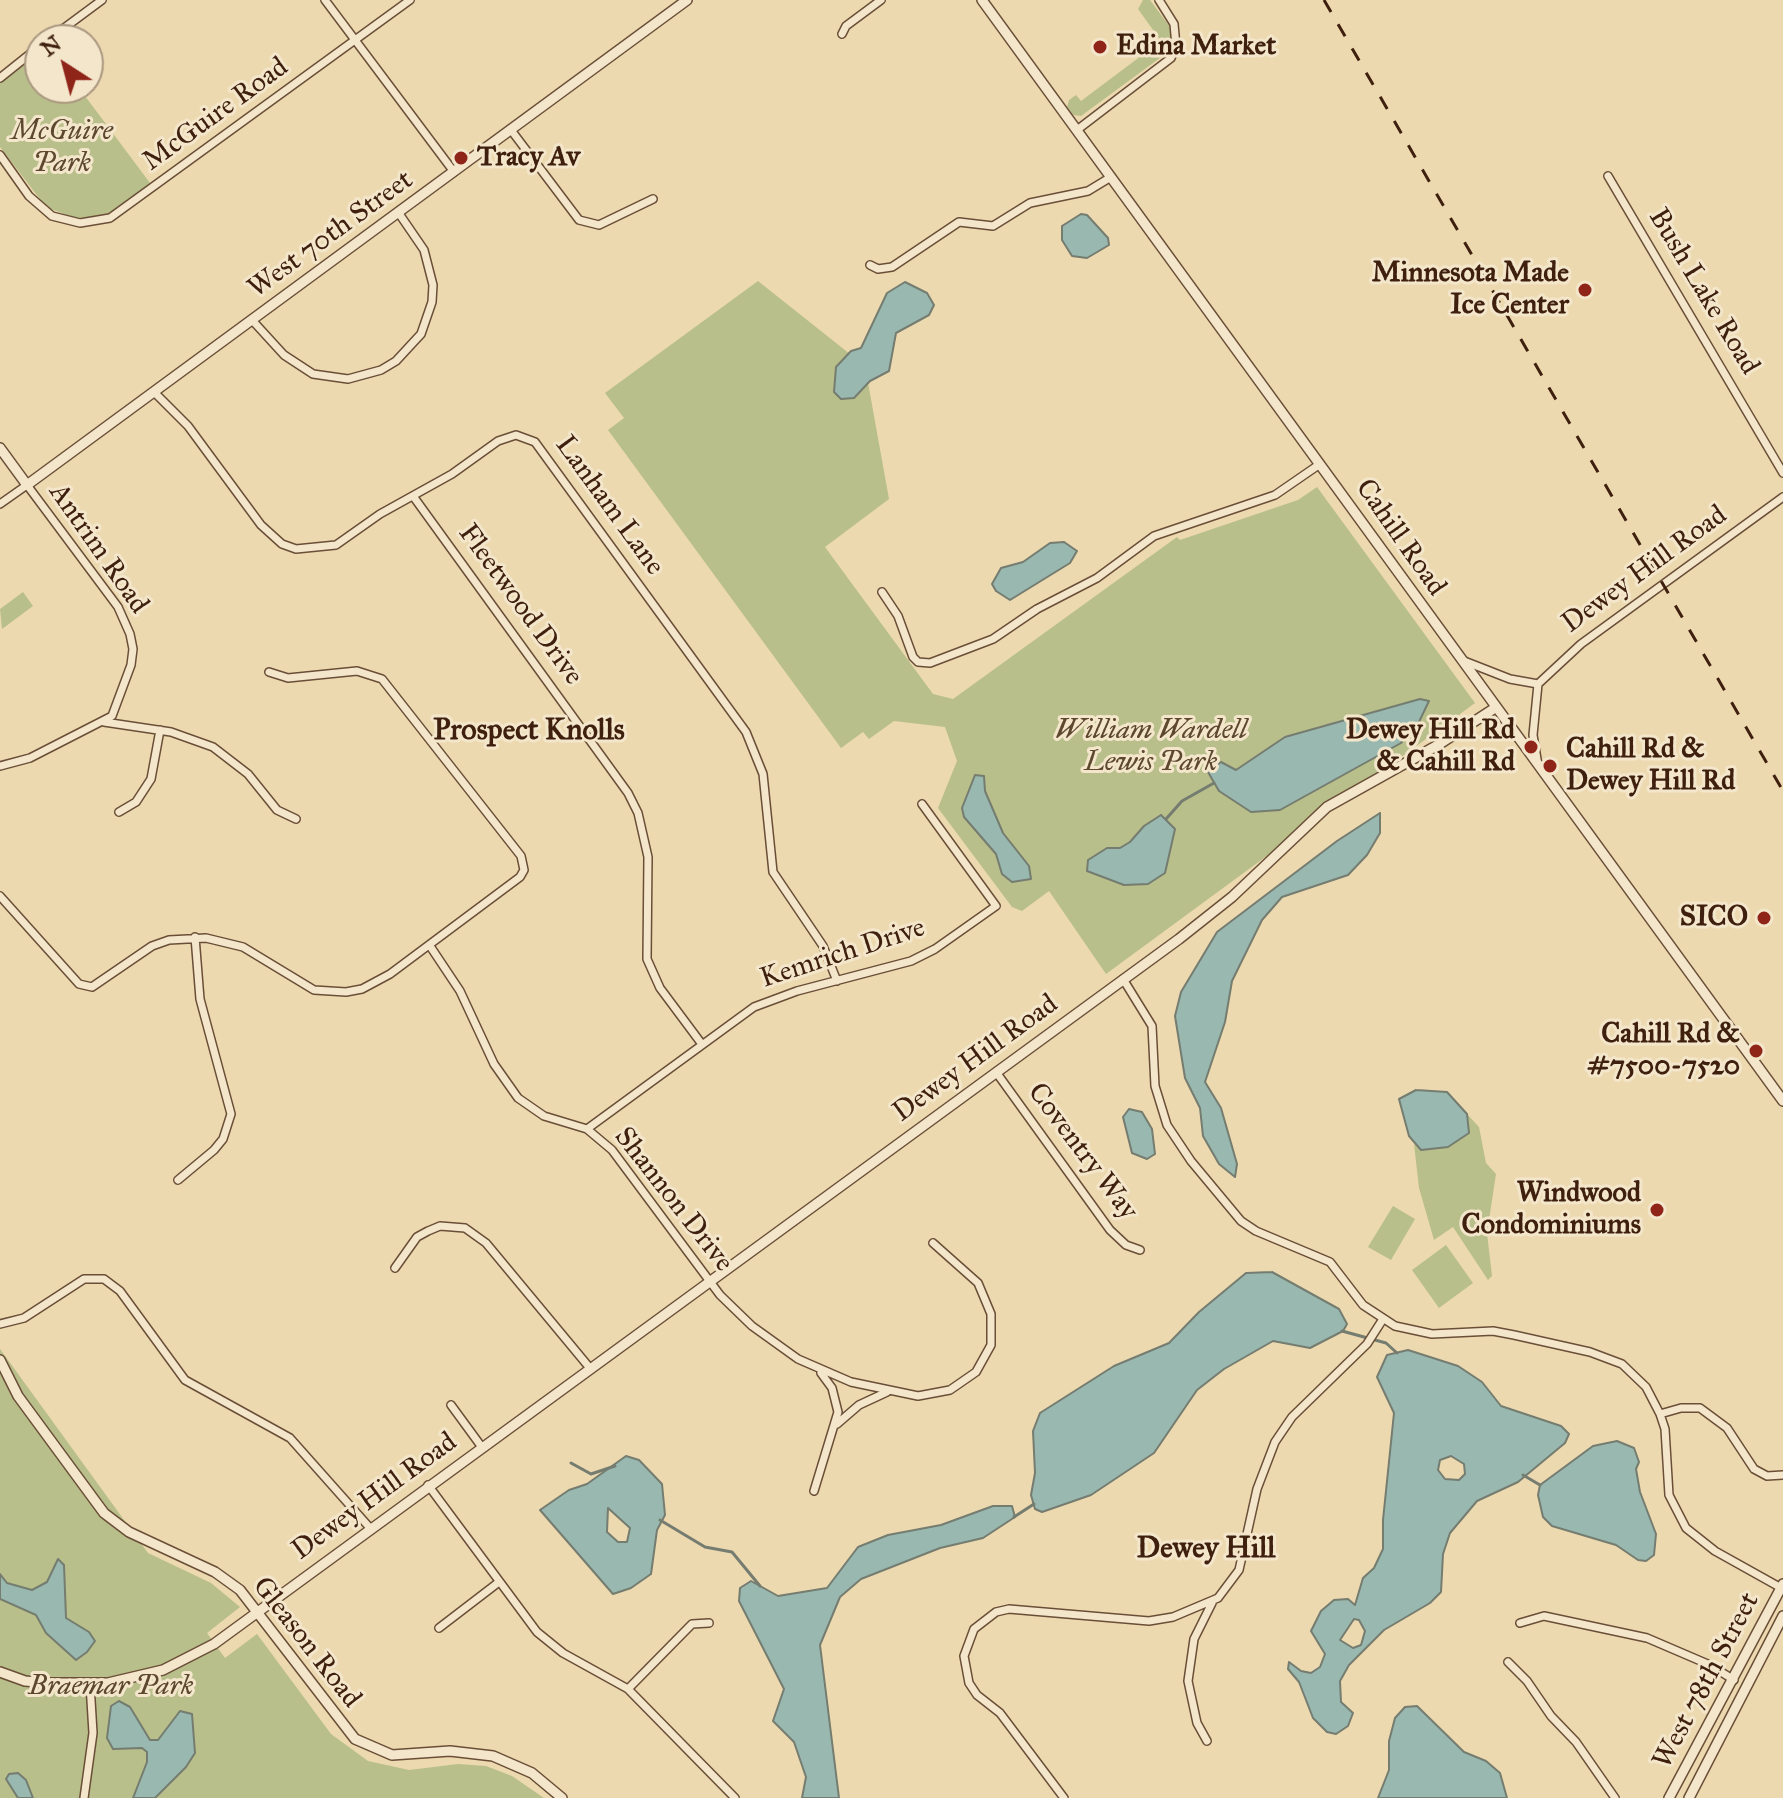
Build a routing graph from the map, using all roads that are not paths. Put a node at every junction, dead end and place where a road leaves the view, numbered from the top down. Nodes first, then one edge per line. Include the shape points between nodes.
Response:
1 (102, 0) edge
2 (325, 0) edge
3 (410, 0) edge
4 (687, 0) edge
5 (881, 0) edge
6 (982, 0) edge
7 (1159, 0) edge
8 (70, 24) edge
9 (842, 34) dead end
10 (355, 40) junction
11 (24, 59) edge
12 (0, 78) edge
13 (511, 130) junction
14 (1077, 130) junction
15 (0, 155) edge
16 (8, 166) junction
17 (0, 172) edge
18 (454, 172) junction
19 (1608, 176) dead end
20 (1111, 177) junction
21 (653, 199) dead end
22 (398, 212) junction
23 (870, 265) dead end
24 (252, 320) junction
25 (154, 392) junction
26 (0, 448) edge
27 (1320, 464) junction
28 (1783, 473) edge
29 (27, 485) junction
30 (413, 496) junction
31 (1783, 497) edge
32 (0, 504) edge
33 (882, 592) dead end
34 (1458, 658) junction
35 (269, 672) dead end
36 (1538, 684) junction
37 (1495, 708) junction
38 (101, 722) junction
39 (160, 730) junction
40 (0, 766) edge
41 (1539, 769) junction
42 (922, 804) dead end
43 (119, 812) dead end
44 (296, 819) dead end
45 (0, 896) edge
46 (195, 937) junction
47 (430, 946) junction
48 (1123, 979) junction
49 (837, 981) junction
50 (701, 1043) junction
51 (996, 1072) junction
52 (1783, 1101) edge
53 (587, 1129) junction
54 (178, 1180) dead end
55 (933, 1243) dead end
56 (1140, 1250) dead end
57 (395, 1268) dead end
58 (708, 1281) junction
59 (1383, 1319) junction
60 (0, 1324) edge
61 (0, 1360) edge
62 (589, 1367) junction
63 (817, 1369) junction
64 (887, 1392) junction
65 (451, 1405) dead end
66 (1660, 1414) junction
67 (837, 1424) junction
68 (481, 1446) junction
69 (1783, 1475) edge
70 (428, 1485) junction
71 (814, 1491) dead end
72 (370, 1528) junction
73 (499, 1582) junction
74 (1782, 1587) edge
75 (1213, 1601) junction
76 (257, 1611) junction
77 (1783, 1616) edge
78 (709, 1623) dead end
79 (1520, 1623) dead end
80 (439, 1628) dead end
81 (1508, 1662) dead end
82 (0, 1672) edge
83 (1734, 1680) junction
84 (90, 1684) junction
85 (628, 1689) junction
86 (1207, 1741) dead end
87 (84, 1798) edge
88 (562, 1798) edge
89 (735, 1798) edge
90 (1064, 1798) edge
91 (1615, 1798) edge
92 (1669, 1798) edge
93 (1689, 1798) edge

1 - 8 street
2 - 10 street
3 - 10 street, McGuire Road
4 - 13 street, West 70th Street
5 - 9 street
6 - 14 street, Cahill Road
7 - 14 street via 1174,24 1171,58
10 - 16 street, McGuire Road via 110,218 80,223 52,216 29,196
10 - 18 street
11 - 12 street
13 - 18 street, West 70th Street
13 - 21 street via 579,220 589,225 609,223
14 - 20 street, Cahill Road
15 - 16 street, McGuire Road
16 - 17 street
18 - 22 street, West 70th Street
19 - 28 street, Bush Lake Road
20 - 23 street via 1088,191 1030,203 993,226 959,222 892,267
20 - 27 street, Cahill Road
22 - 24 street, West 70th Street
22 - 24 street via 424,250 433,285 421,334 396,361 348,379 313,374 284,355
24 - 25 street, West 70th Street
25 - 29 street, West 70th Street
25 - 30 street, Lanham Lane via 188,426 261,525 282,544 309,550 336,545
26 - 29 street, Antrim Road
27 - 33 street via 1275,495 1154,536 1097,578 993,639 930,663 913,657 898,616
27 - 34 street, Cahill Road
29 - 32 street, West 70th Street
29 - 38 street, Antrim Road via 118,607 130,634 131,665 122,695 112,716
30 - 49 street, Lanham Lane via 507,437 527,438 540,447 746,732 763,774 773,872 823,946
30 - 50 street, Fleetwood Drive via 628,793 648,857 647,959 660,988
31 - 36 street, Dewey Hill Road via 1581,644
34 - 36 street
34 - 37 street, Cahill Road
35 - 47 street via 288,678 357,671 382,679 521,856 524,870 516,882
36 - 41 street via 1533,735
37 - 41 street, Cahill Road
37 - 48 street, Dewey Hill Road via 1327,807 1232,897
38 - 39 street
38 - 40 street via 30,758
39 - 43 street via 151,779 136,802
39 - 44 street via 213,747 248,774 277,810
41 - 52 street, Cahill Road
42 - 49 street, Kemrich Drive via 996,906 911,961
45 - 46 street via 70,976 92,987 152,946
46 - 47 street via 243,947 299,984 330,993 377,982
46 - 54 street via 200,999 231,1114 223,1139
47 - 53 street, Shannon Drive via 518,1098 544,1116
48 - 51 street, Dewey Hill Road
48 - 59 street via 1152,1026 1159,1106 1191,1161 1241,1221 1330,1262 1363,1305
49 - 50 street, Kemrich Drive via 775,997
50 - 53 street, Kemrich Drive
51 - 56 street, Coventry Way via 1110,1230
51 - 58 street, Dewey Hill Road
53 - 58 street, Shannon Drive via 626,1166
55 - 64 street, Shannon Drive via 978,1283 991,1314 991,1345 976,1372 950,1390 918,1396
57 - 62 street via 417,1237 440,1226 465,1228 486,1243
58 - 62 street, Dewey Hill Road
58 - 63 street, Shannon Drive via 752,1326
59 - 66 street via 1413,1332 1493,1331 1606,1356 1635,1374
59 - 75 street via 1367,1344 1292,1417 1275,1442 1257,1489 1239,1570
60 - 72 street via 24,1318 84,1279 104,1279 120,1291 185,1380 290,1438
61 - 76 street, Gleason Road via 18,1396 104,1513 129,1532 229,1581
62 - 68 street, Dewey Hill Road
63 - 64 street, Shannon Drive
63 - 67 street via 832,1388
64 - 67 street via 859,1405
65 - 68 street, Dewey Hill Road
66 - 69 street via 1700,1408 1727,1428 1754,1469 1767,1476
66 - 74 street via 1669,1495 1686,1528 1715,1551
67 - 71 street
68 - 70 street, Dewey Hill Road
70 - 72 street, Dewey Hill Road
70 - 73 street
72 - 76 street, Dewey Hill Road
73 - 80 street
73 - 85 street via 551,1646
74 - 83 street, West 78th Street
75 - 86 street via 1194,1639 1188,1681 1197,1723
75 - 90 street via 1149,1621 1022,1607 996,1612 974,1629 964,1656 969,1683 1000,1713
76 - 84 street, Dewey Hill Road via 214,1644 163,1670
76 - 88 street, Gleason Road via 337,1720 362,1744 392,1755 450,1751 493,1756 532,1773
77 - 93 street, West 78th Street
78 - 85 street via 692,1624
79 - 83 street via 1553,1617 1647,1638
81 - 91 street
82 - 84 street, Dewey Hill Road via 25,1681
83 - 92 street, West 78th Street
84 - 87 street via 93,1733
85 - 89 street

